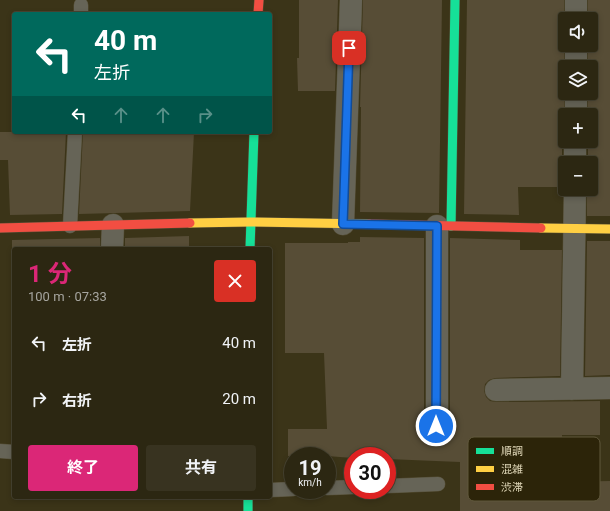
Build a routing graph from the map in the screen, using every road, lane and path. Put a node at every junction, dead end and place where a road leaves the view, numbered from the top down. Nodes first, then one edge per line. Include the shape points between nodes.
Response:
1 (259, 0) edge
2 (350, 0) edge
3 (455, 0) edge
4 (576, 0) edge
5 (258, 12) edge
6 (576, 12) edge
7 (75, 134) edge
8 (254, 134) edge
9 (575, 196) edge
10 (250, 222) junction
11 (343, 224) junction
12 (113, 225) junction
13 (70, 226) junction
14 (444, 226) junction
15 (0, 228) edge
16 (575, 228) junction
17 (610, 229) edge
18 (112, 247) edge
19 (250, 247) edge
20 (610, 388) edge
21 (572, 389) junction
22 (496, 390) dead end
23 (436, 426) dead end
24 (0, 451) edge
25 (12, 452) edge
26 (438, 484) dead end
27 (396, 486) edge
28 (284, 489) edge
29 (272, 490) edge
30 (248, 499) edge
31 (248, 511) edge

1 - 5 street
2 - 11 street
3 - 14 street
4 - 6 street
7 - 13 lane
8 - 10 street
9 - 16 street
10 - 11 street
10 - 12 street
10 - 19 street
11 - 14 street
12 - 13 street
12 - 18 street
13 - 15 street
14 - 16 street
14 - 23 street
16 - 17 street
16 - 21 street
20 - 21 street
21 - 22 street
24 - 25 lane
26 - 27 lane
28 - 29 lane
30 - 31 street

